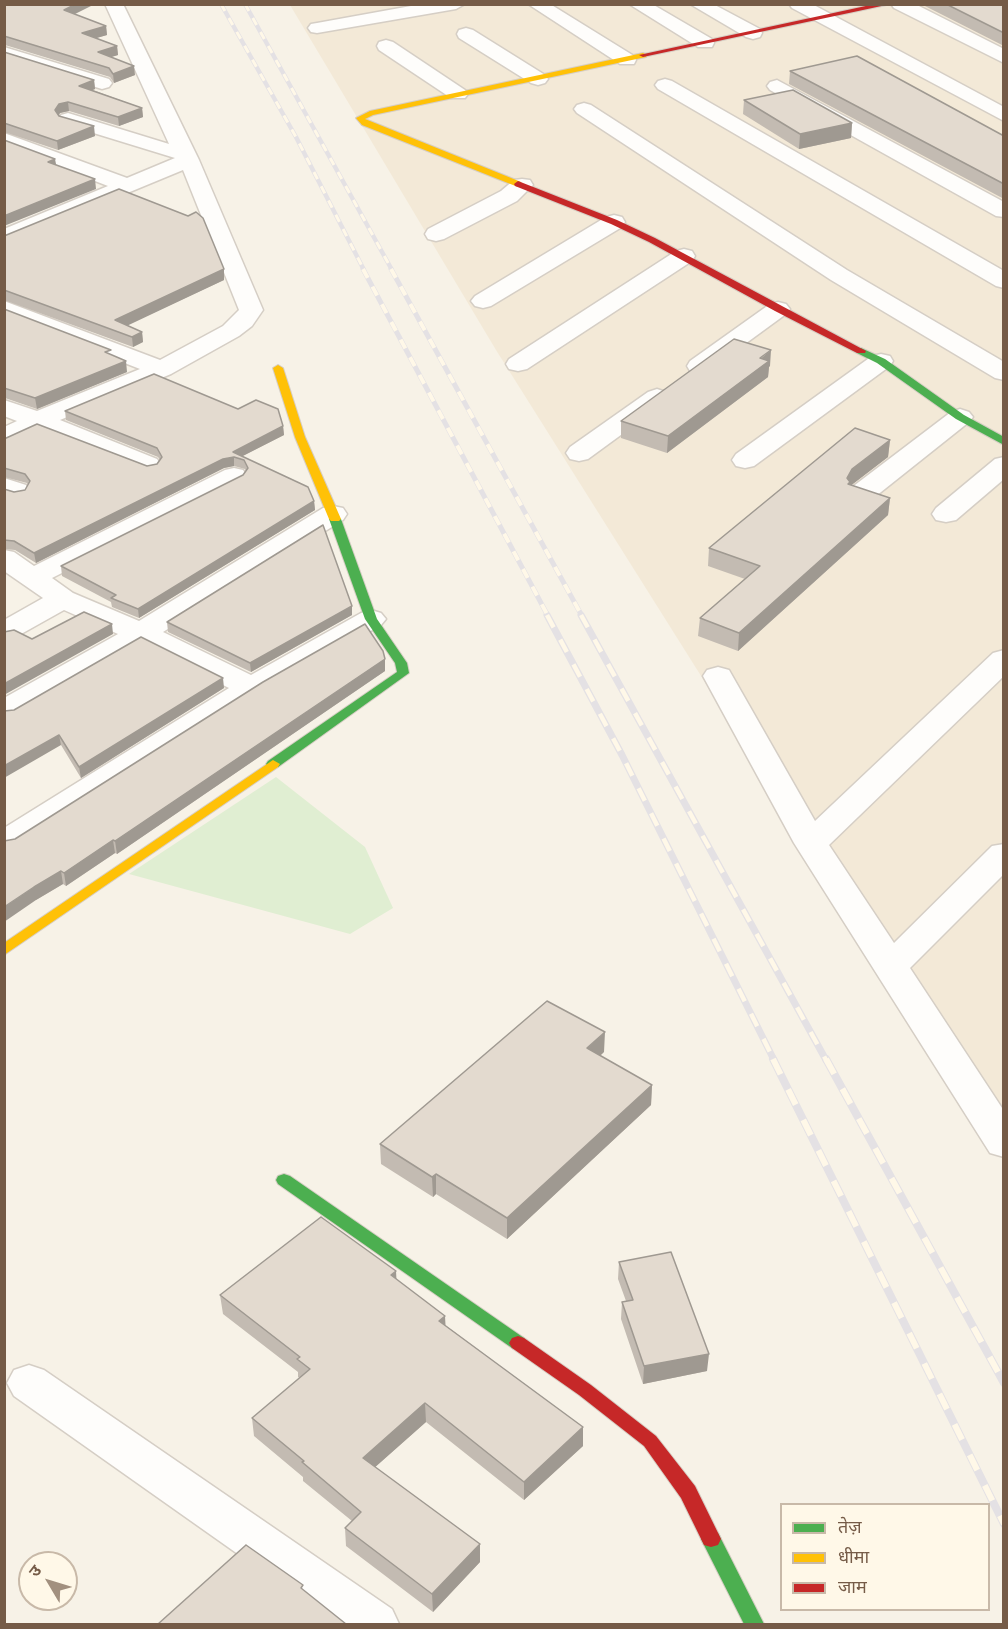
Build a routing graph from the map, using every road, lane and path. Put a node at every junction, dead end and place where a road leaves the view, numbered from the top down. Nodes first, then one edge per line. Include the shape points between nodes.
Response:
1 (114, 4) edge
2 (456, 4) edge
3 (537, 4) edge
4 (638, 4) edge
5 (699, 4) edge
6 (798, 4) edge
7 (888, 4) edge
8 (900, 4) edge
9 (826, 19) junction
10 (317, 28) dead end
11 (753, 33) junction
12 (466, 34) dead end
13 (705, 43) junction
14 (386, 46) dead end
15 (4, 53) edge
16 (1004, 57) edge
17 (627, 60) junction
18 (538, 79) junction
19 (102, 83) dead end
20 (665, 85) dead end
21 (777, 86) dead end
22 (458, 94) junction
23 (584, 109) dead end
24 (999, 109) edge
25 (68, 119) edge
26 (4, 139) edge
27 (187, 157) junction
28 (522, 185) junction
29 (128, 186) junction
30 (1004, 211) edge
31 (614, 222) junction
32 (436, 234) dead end
33 (4, 237) edge
34 (684, 256) junction
35 (1004, 281) edge
36 (483, 301) dead end
37 (4, 308) edge
38 (778, 309) junction
39 (880, 361) junction
40 (518, 364) dead end
41 (278, 368) dead end
42 (162, 369) junction
43 (1004, 373) edge
44 (4, 407) edge
45 (960, 417) junction
46 (38, 420) junction
47 (4, 438) edge
48 (1004, 442) edge
49 (579, 453) dead end
50 (745, 460) dead end
51 (148, 465) edge
52 (1004, 465) edge
53 (234, 476) dead end
54 (861, 494) edge
55 (333, 514) junction
56 (946, 514) dead end
57 (4, 558) edge
58 (33, 577) junction
59 (63, 599) junction
60 (371, 619) junction
61 (4, 632) edge
62 (141, 633) junction
63 (1004, 659) edge
64 (718, 676) dead end
65 (252, 687) junction
66 (4, 711) edge
67 (4, 843) edge
68 (811, 843) junction
69 (1004, 854) edge
70 (4, 950) edge
71 (891, 966) junction
72 (1004, 1143) edge
73 (284, 1180) dead end
74 (29, 1383) dead end
75 (375, 1624) edge
76 (754, 1624) edge

1 - 27 street
2 - 10 street
3 - 17 street
4 - 13 street
5 - 11 street
6 - 9 street
7 - 9 street
8 - 16 street
9 - 11 street
9 - 24 street
11 - 13 street
12 - 18 street
13 - 17 street
14 - 22 street
15 - 19 street
17 - 18 street
18 - 22 street
20 - 35 street
21 - 30 street
22 - 28 street via 360,118
23 - 43 street via 840,275
25 - 27 street
26 - 29 street
27 - 29 street
27 - 42 street via 251,310 231,331
28 - 31 street
28 - 32 street via 509,196
29 - 33 street
31 - 34 street
31 - 36 street
34 - 38 street
34 - 40 street
37 - 42 street
38 - 39 street
38 - 49 street
39 - 45 street
39 - 50 street
41 - 55 street via 300,437
42 - 46 street
44 - 46 street
45 - 48 street
45 - 54 street
46 - 47 street
46 - 51 street
52 - 56 street
53 - 58 street
55 - 60 street
55 - 62 street
57 - 58 street
58 - 59 street
59 - 61 street
59 - 62 street
60 - 65 street
60 - 70 street via 400,663 400,677
62 - 65 street
62 - 66 street
63 - 68 street
64 - 68 street
65 - 67 street
68 - 71 street
69 - 71 street
71 - 72 street
73 - 76 street via 585,1390 650,1441 688,1492
74 - 75 street

